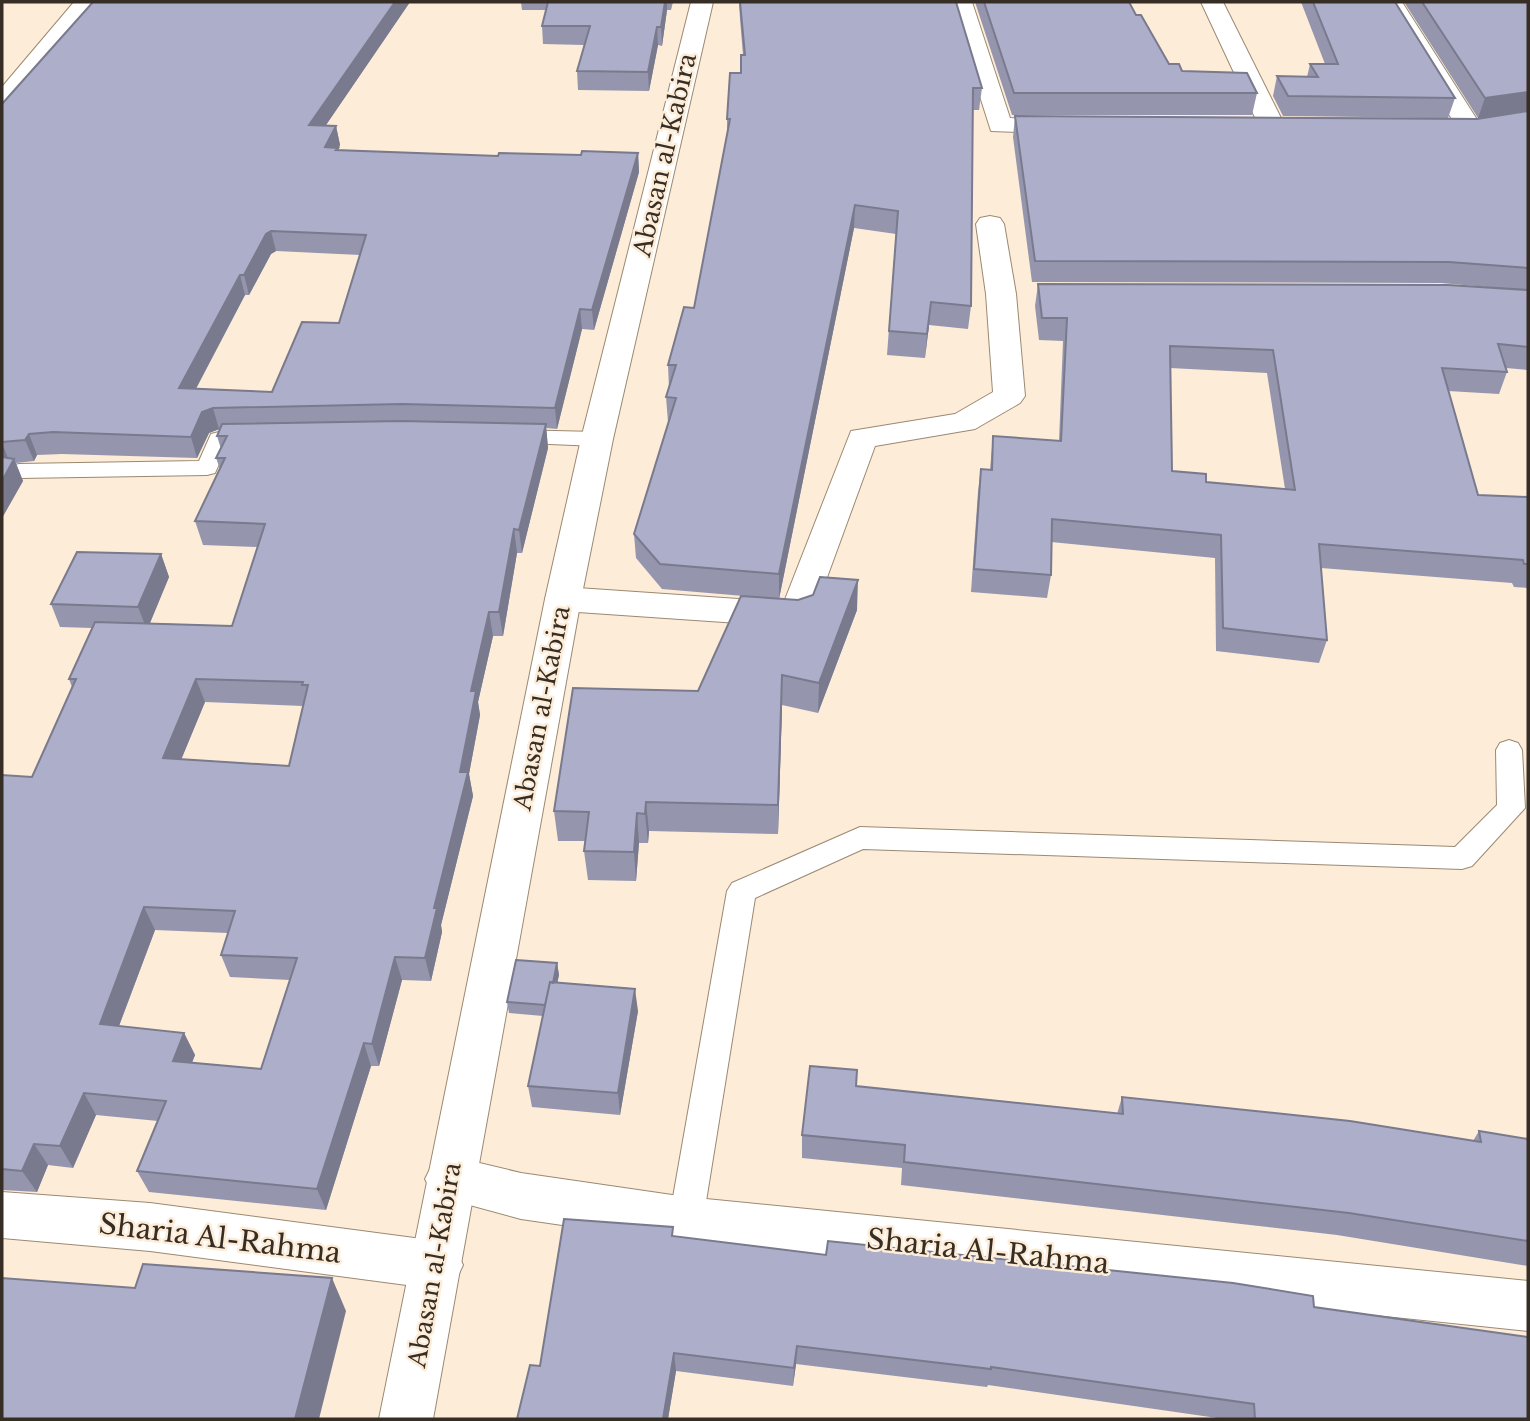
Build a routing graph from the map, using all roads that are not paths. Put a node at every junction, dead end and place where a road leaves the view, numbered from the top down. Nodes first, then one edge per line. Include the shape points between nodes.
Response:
1 (86, 2) edge
2 (702, 2) edge
3 (961, 2) edge
4 (1212, 2) edge
5 (1391, 2) edge
6 (2, 102) edge
7 (1095, 126) edge
8 (1245, 126) edge
9 (1272, 126) junction
10 (1299, 126) edge
11 (1444, 129) edge
12 (990, 224) dead end
13 (488, 437) edge
14 (273, 438) edge
15 (597, 439) junction
16 (19, 471) dead end
17 (563, 599) junction
18 (1509, 750) dead end
19 (450, 1179) junction
20 (2, 1215) edge
21 (686, 1220) junction
22 (437, 1265) junction
23 (1528, 1307) edge
24 (406, 1419) edge

1 - 6 street
2 - 15 street, Abasan al-Kabira
3 - 7 street via 1000,127
4 - 9 street
5 - 11 street via 1482,128
8 - 9 street
9 - 10 street
12 - 17 street via 1015,294 1009,396 964,422 862,438 797,615
13 - 15 lane
14 - 16 lane via 219,439 207,468
15 - 17 street, Abasan al-Kabira
17 - 19 street, Abasan al-Kabira
18 - 21 lane via 1511,808 1462,858 860,838 742,891
19 - 21 street, Sharia Al-Rahma via 521,1196
19 - 22 street, Abasan al-Kabira
20 - 22 street, Sharia Al-Rahma via 150,1227
21 - 23 street, Sharia Al-Rahma
22 - 24 street, Abasan al-Kabira

